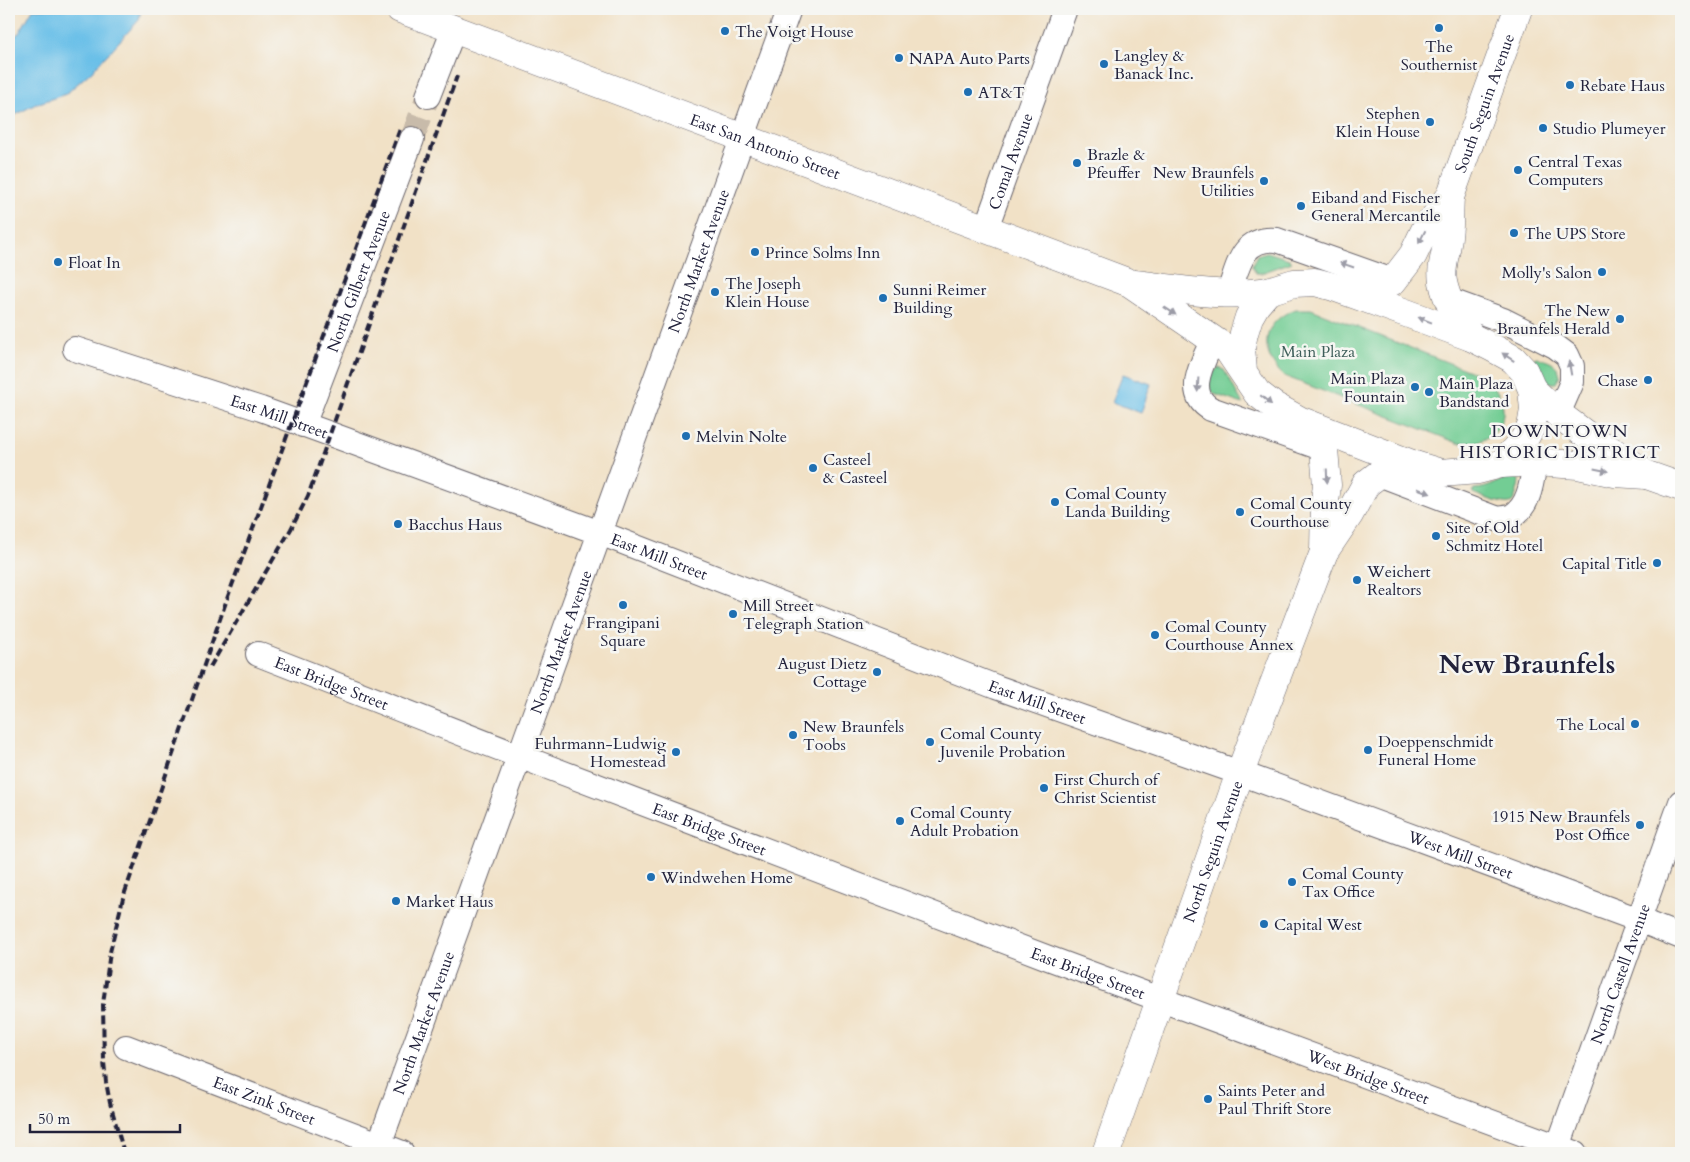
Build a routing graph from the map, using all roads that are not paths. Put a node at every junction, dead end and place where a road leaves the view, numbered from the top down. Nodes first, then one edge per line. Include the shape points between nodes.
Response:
1 (400, 9) edge
2 (789, 9) edge
3 (1065, 9) edge
4 (1518, 9) edge
5 (454, 29) junction
6 (428, 96) tunnel mouth
7 (742, 138) junction
8 (412, 139) tunnel mouth
9 (1450, 197) junction
10 (986, 228) junction
11 (1393, 281) junction
12 (1130, 283) junction
13 (1334, 287) junction
14 (1268, 291) junction
15 (1228, 294) junction
16 (1448, 300) junction
17 (1471, 337) junction
18 (1213, 339) junction
19 (76, 349) dead end
20 (1243, 371) junction
21 (1532, 389) junction
22 (1558, 414) junction
23 (1299, 420) junction
24 (303, 424) junction
25 (1324, 449) junction
26 (1535, 462) junction
27 (1412, 464) junction
28 (1501, 464) junction
29 (1379, 474) junction
30 (1647, 475) junction
31 (1681, 488) edge
32 (600, 532) junction
33 (1324, 552) junction
34 (258, 654) dead end
35 (519, 756) junction
36 (1240, 773) junction
37 (1681, 802) edge
38 (1639, 920) junction
39 (1681, 938) edge
40 (1161, 998) junction
41 (126, 1047) dead end
42 (379, 1145) junction
43 (1566, 1150) edge
44 (402, 1153) edge
45 (1106, 1153) edge

1 - 5 main road, East San Antonio Street
2 - 7 street, North Market Avenue
3 - 10 street, Comal Avenue
4 - 9 main road, South Seguin Avenue
5 - 6 street
5 - 7 main road, East San Antonio Street
7 - 10 main road, East San Antonio Street
7 - 32 street, North Market Avenue
8 - 24 street, North Gilbert Avenue
9 -> 11 main road, South Seguin Avenue
9 - 16 main road, South Seguin Avenue via 1448,237 1442,267
10 - 12 main road, East San Antonio Street
11 - 13 main road via 1368,290
11 -> 15 street via 1270,239 1256,242 1244,253
12 - 15 main road, East San Antonio Street
12 -> 18 main road, East San Antonio Street
13 - 14 main road via 1315,282 1294,283
17 -> 13 main road
14 - 15 main road, East San Antonio Street
14 - 20 main road via 1250,317 1242,348
16 - 17 main road, South Seguin Avenue
22 -> 16 street via 1572,382 1572,366 1566,355 1555,346 1503,320
21 -> 17 main road via 1524,371 1512,359
18 - 20 main road, East San Antonio Street via 1228,350
18 -> 25 street via 1197,382 1198,398 1204,405
19 - 24 street, East Mill Street
20 -> 23 main road via 1257,393
21 - 22 main road
21 - 28 main road via 1534,410 1531,427 1523,441
22 - 30 main road
23 - 25 main road
23 - 27 main road
24 - 32 street, East Mill Street
25 -> 33 main road, North Seguin Avenue via 1327,485
26 - 28 main road
29 -> 26 street via 1497,518 1511,516 1521,509 1529,493
26 -> 30 main road
27 - 28 main road via 1441,473 1478,470
27 - 29 main road, North Seguin Avenue
29 - 33 main road, North Seguin Avenue via 1366,484
30 - 31 main road
32 - 35 street, North Market Avenue
32 - 36 street, East Mill Street via 975,678
33 - 36 main road, North Seguin Avenue
34 - 35 street, East Bridge Street
35 - 40 street, East Bridge Street
35 - 42 street, North Market Avenue
36 - 38 street, West Mill Street
36 - 40 main road, North Seguin Avenue
37 - 38 street, North Castell Avenue
38 - 39 street, West Mill Street
38 - 43 street, North Castell Avenue
40 - 43 street, West Bridge Street
40 - 45 main road, North Seguin Avenue
41 - 42 street, East Zink Street
42 - 44 street, East Zink Street

